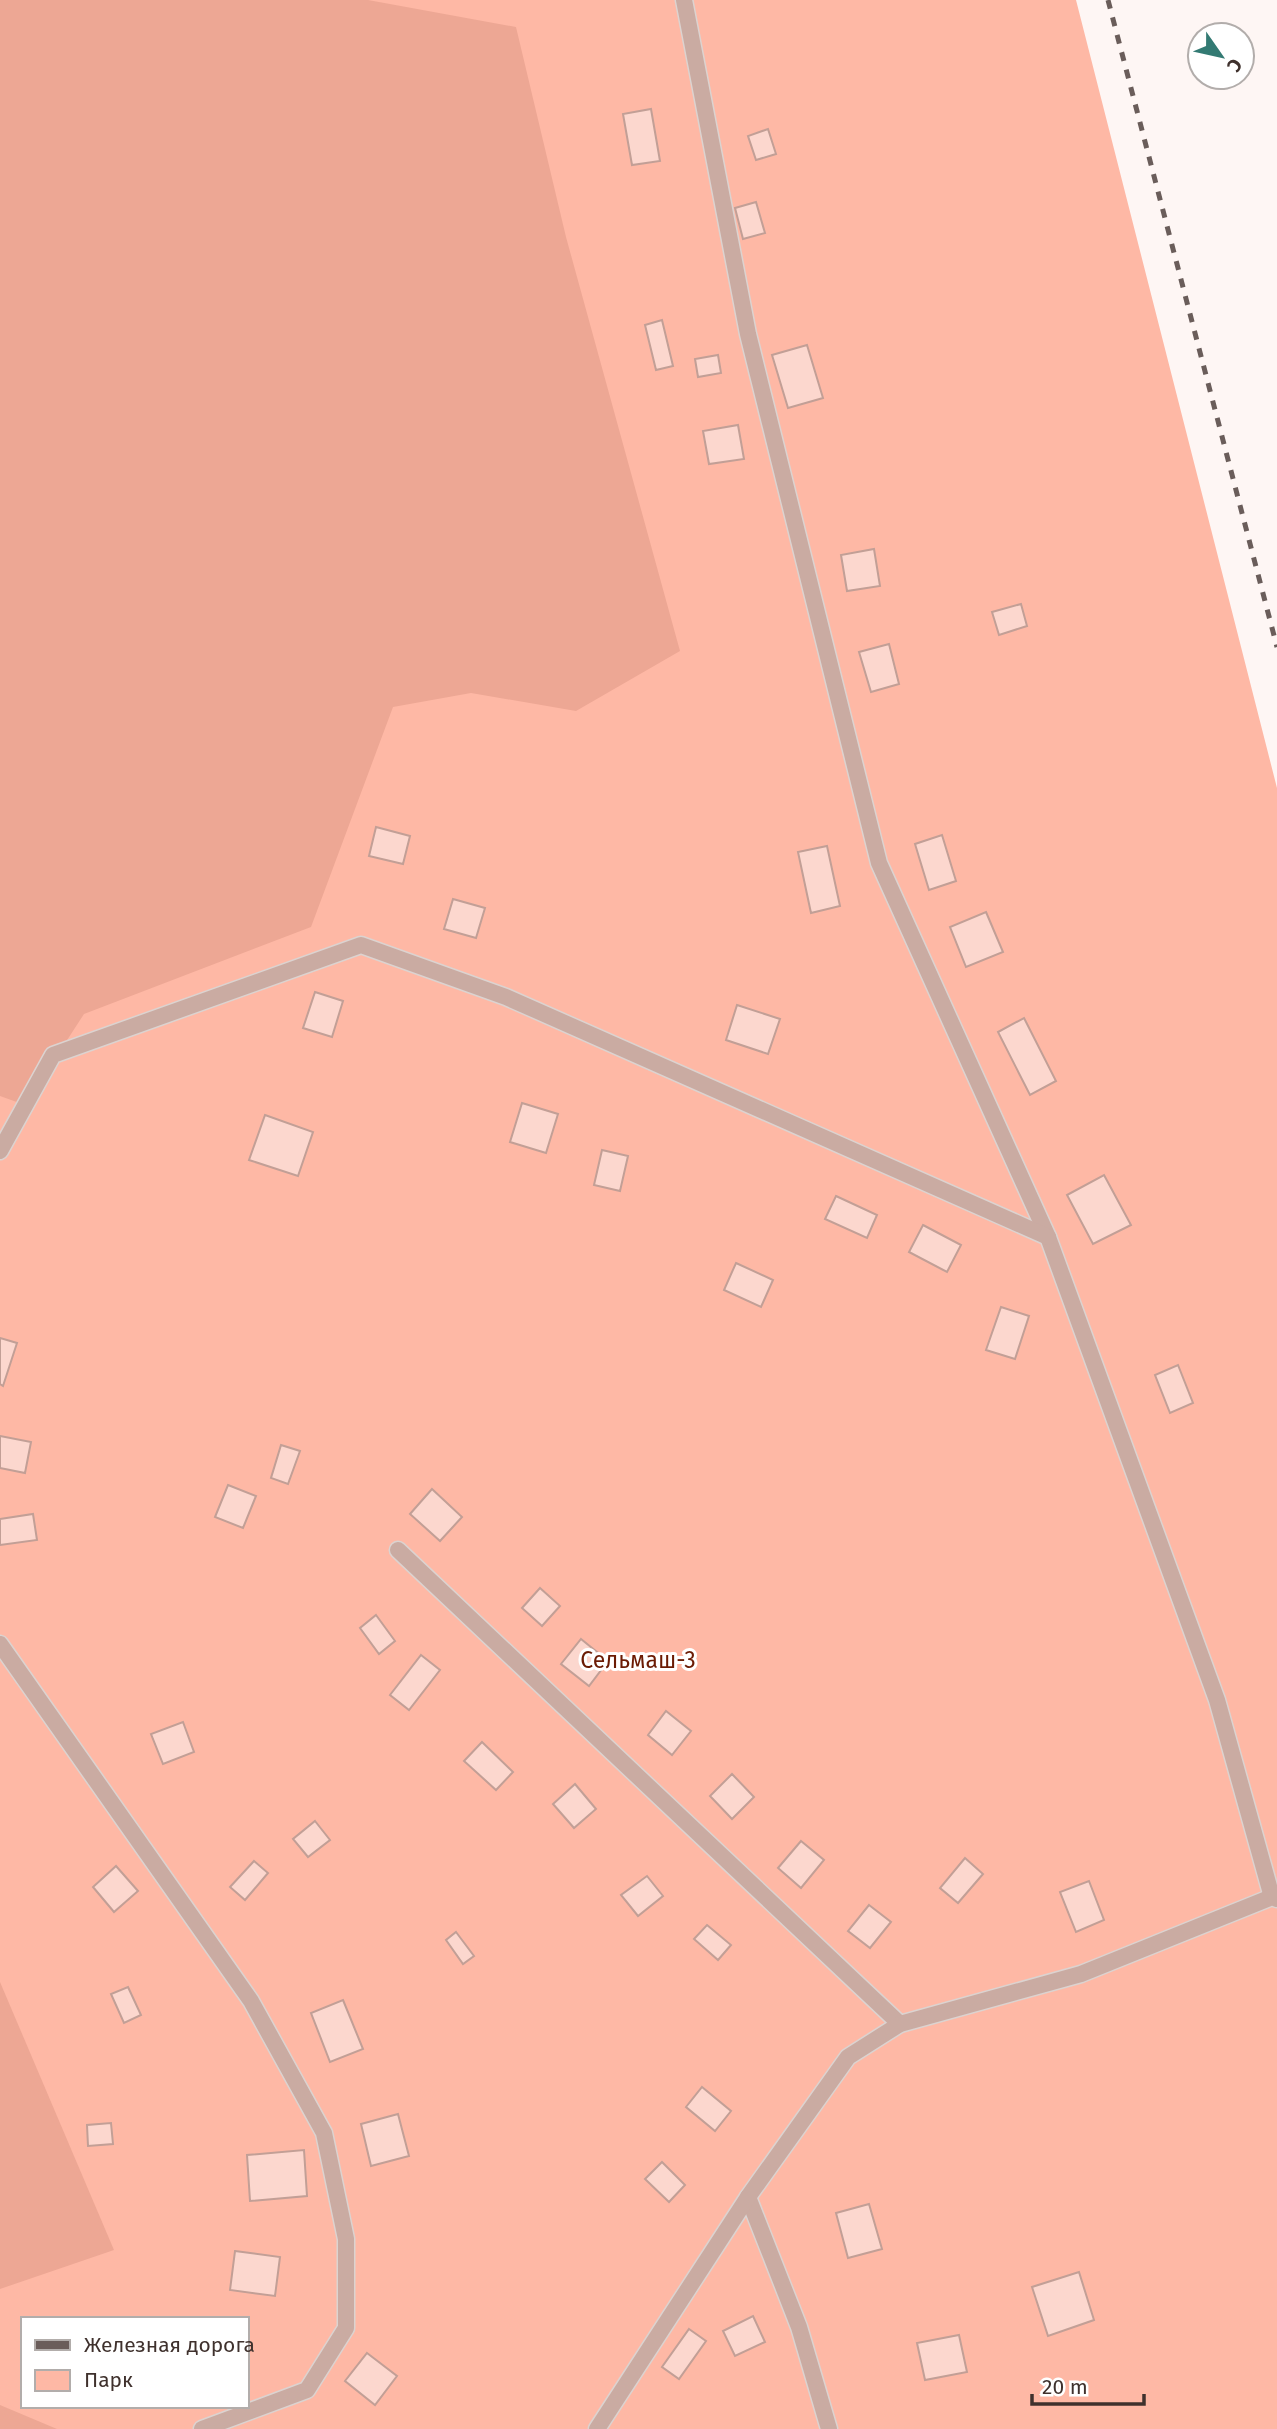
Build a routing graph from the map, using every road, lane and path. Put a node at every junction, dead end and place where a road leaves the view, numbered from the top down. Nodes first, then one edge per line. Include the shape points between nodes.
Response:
1 (684, 0) edge
2 (0, 1151) edge
3 (1048, 1237) junction
4 (398, 1550) dead end
5 (0, 1644) edge
6 (1275, 1898) edge
7 (900, 2024) junction
8 (748, 2197) junction
9 (202, 2429) edge
10 (597, 2429) edge
11 (828, 2429) edge

1 - 3 lane via 748,334 879,863
2 - 3 lane via 53,1055 361,946 506,997
3 - 6 lane via 1217,1700
4 - 7 lane
5 - 9 lane via 251,2001 324,2133 346,2239 346,2328 307,2390
6 - 7 lane via 1081,1974
7 - 8 lane via 848,2057
8 - 10 lane
8 - 11 lane via 799,2327

